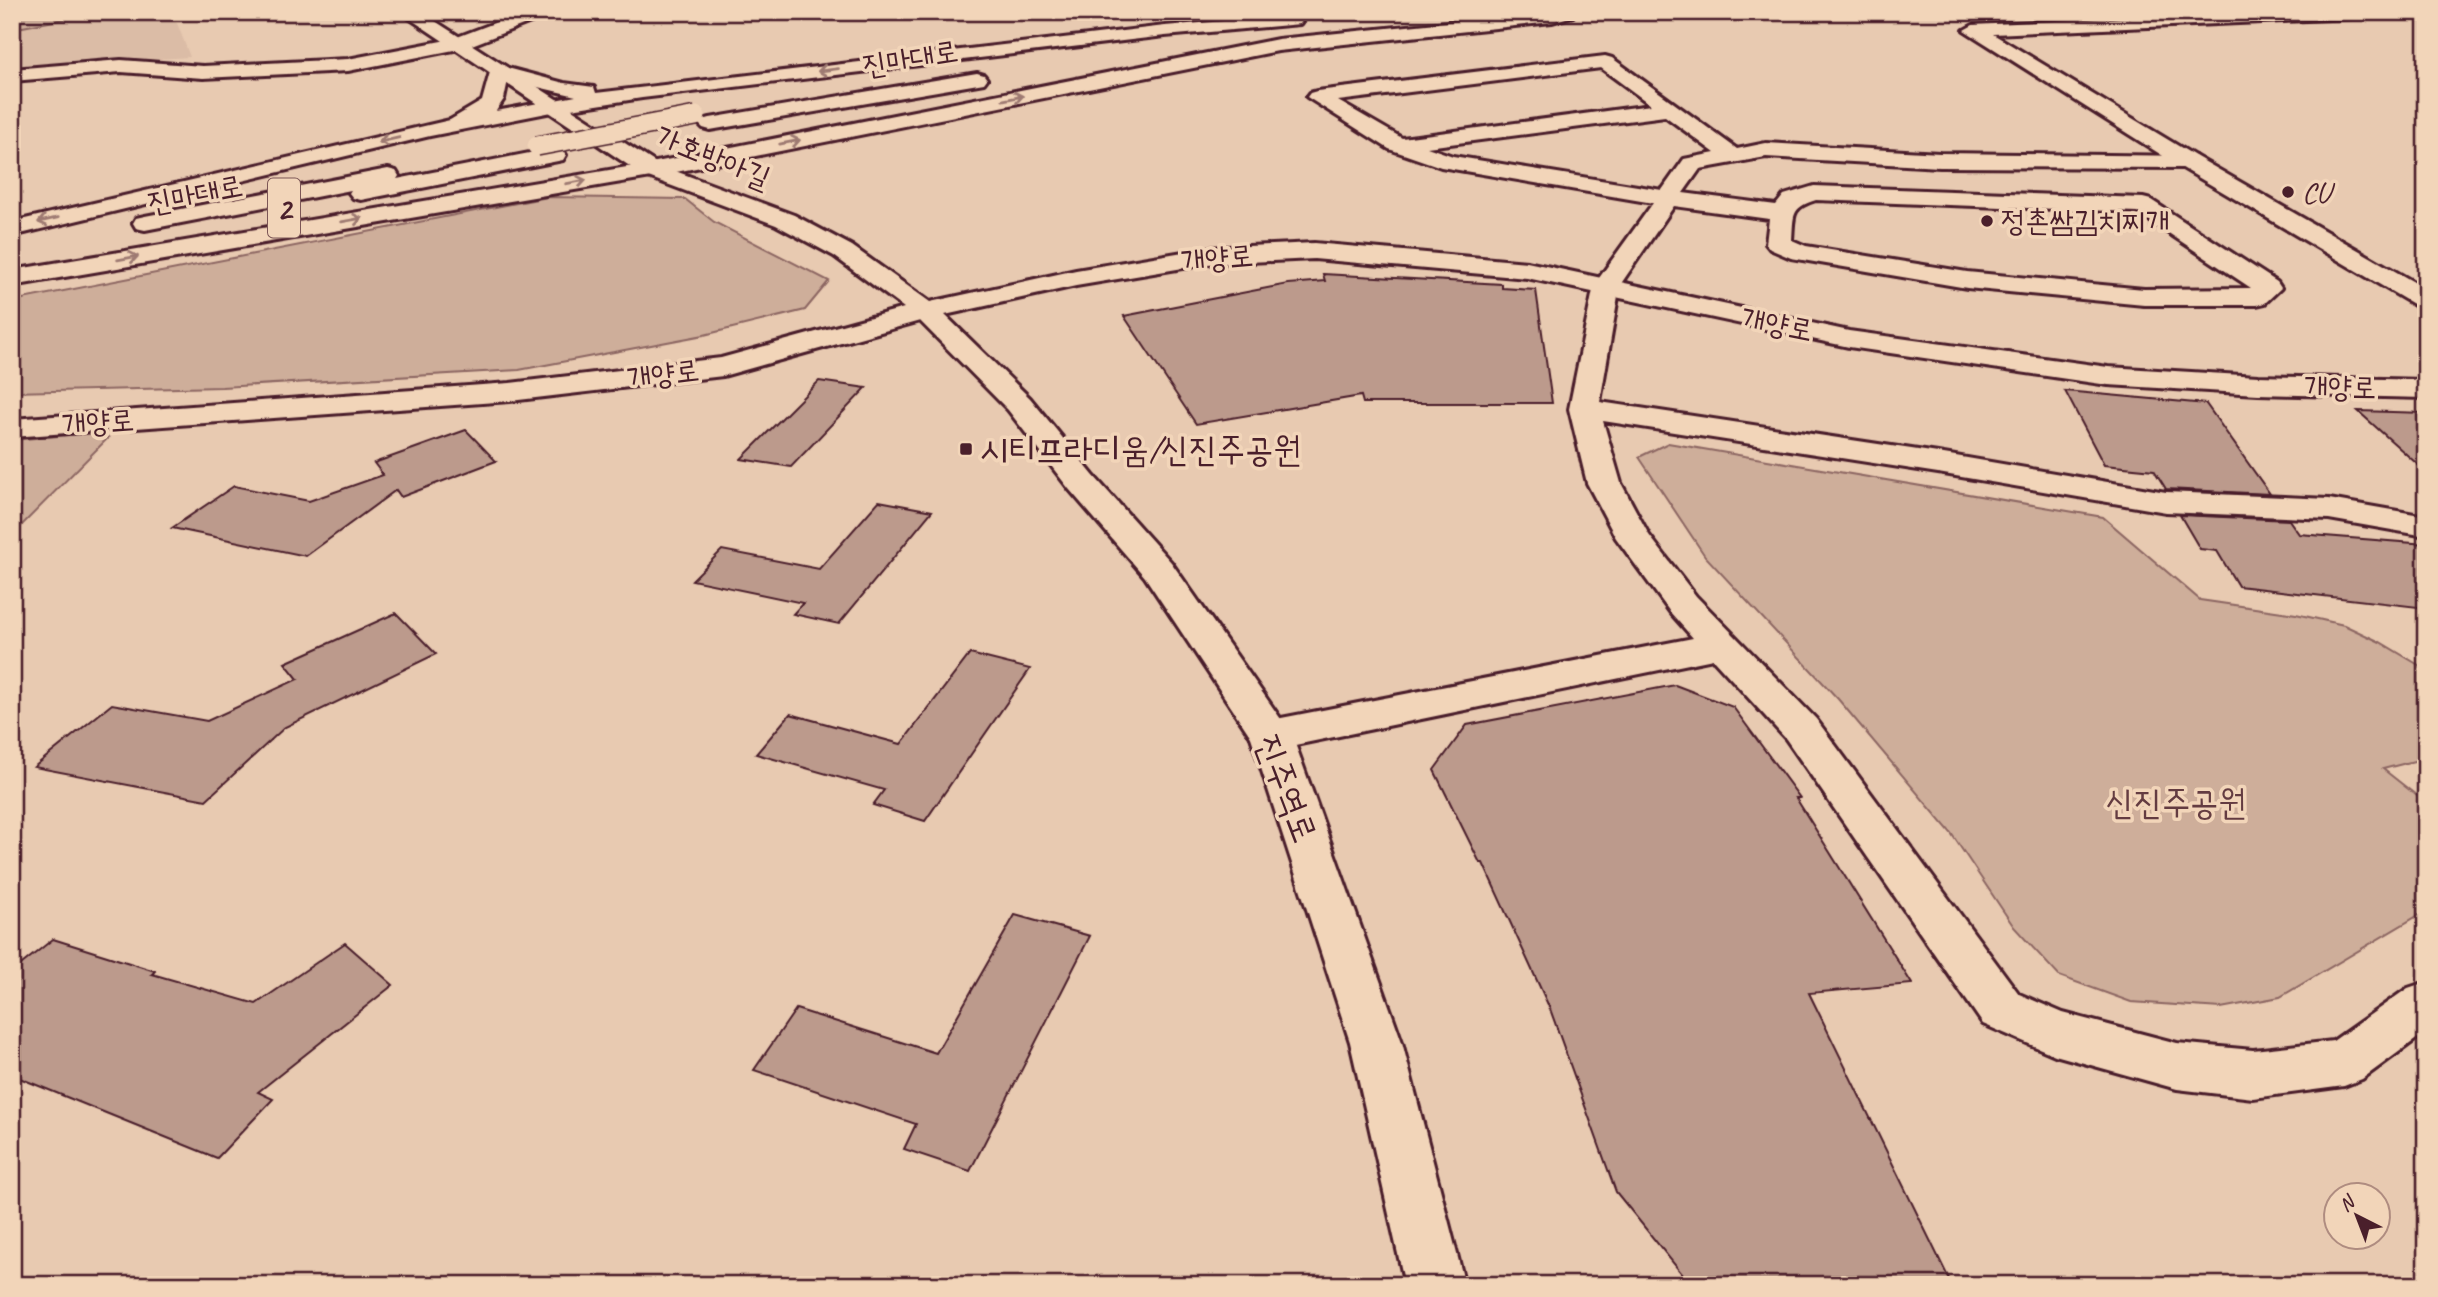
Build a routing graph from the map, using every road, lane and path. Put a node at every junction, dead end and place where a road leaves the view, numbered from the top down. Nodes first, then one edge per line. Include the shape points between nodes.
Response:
1 (409, 12) edge
2 (540, 12) edge
3 (1447, 12) edge
4 (1538, 12) edge
5 (1567, 12) edge
6 (2375, 12) edge
7 (1307, 19) dead end
8 (457, 44) junction
9 (1097, 61) dead end
10 (500, 72) junction
11 (12, 75) edge
12 (1001, 75) dead end
13 (642, 92) junction
14 (552, 106) junction
15 (1668, 109) junction
16 (703, 120) junction
17 (429, 130) junction
18 (1397, 144) junction
19 (546, 150) junction
20 (1732, 156) junction
21 (2187, 162) junction
22 (651, 170) junction
23 (1667, 198) junction
24 (1782, 213) junction
25 (121, 228) dead end
26 (12, 229) edge
27 (94, 233) dead end
28 (12, 249) edge
29 (12, 262) edge
30 (12, 278) edge
31 (1607, 285) junction
32 (2426, 300) edge
33 (925, 311) junction
34 (2426, 389) edge
35 (1584, 410) junction
36 (12, 428) edge
37 (2426, 526) edge
38 (1721, 645) junction
39 (1271, 735) junction
40 (2426, 1003) edge
41 (1435, 1285) edge

1 - 8 main road, 가호방아길
2 - 8 main road
3 - 16 main road, 진마대로 / 2 via 1033,61
4 - 9 main road
22 -> 5 main road via 1278,45
6 - 21 main road via 1973,30
7 -> 13 main road
8 - 10 main road, 가호방아길
8 - 11 main road via 348,65 203,72 121,66
10 - 13 main road via 570,90
10 - 14 main road, 가호방아길
10 - 17 main road via 494,102 487,110
12 - 16 main road, 진마대로 / 2
13 - 14 main road
14 - 17 main road
14 - 22 main road, 가호방아길
15 - 18 main road
15 - 18 main road via 1605,62 1317,97
15 - 20 main road
16 - 19 main road, 2
17 -> 26 main road
18 - 23 main road via 1449,162
19 - 25 main road, 진마대로 / 2
19 - 29 main road, 진마대로 / 2
20 - 21 main road via 1766,150 1940,160
20 - 23 main road via 1692,164
21 - 32 main road
30 -> 22 main road
22 - 33 main road, 가호방아길 via 814,234
23 - 24 main road
23 - 31 main road
24 - 24 main road via 1792,200 1814,193 2143,205 2268,288 2256,298 2144,297 1967,280 1800,253 1779,244
27 - 28 main road
31 - 33 main road, 개양로 via 1490,265 1314,251 1207,256
31 - 34 main road, 개양로 via 1849,339 2108,376
31 - 35 main road
33 - 36 main road, 개양로 via 723,367 510,392
33 - 39 main road, 진주역로 via 1019,404 1158,570
35 - 37 main road via 2166,502 2329,509
35 - 38 main road via 1604,483 1633,538
38 - 39 main road
38 - 40 main road via 1801,729 2001,1009 2055,1033 2177,1066 2253,1074 2344,1063
39 - 41 main road, 진주역로 via 1376,1042

